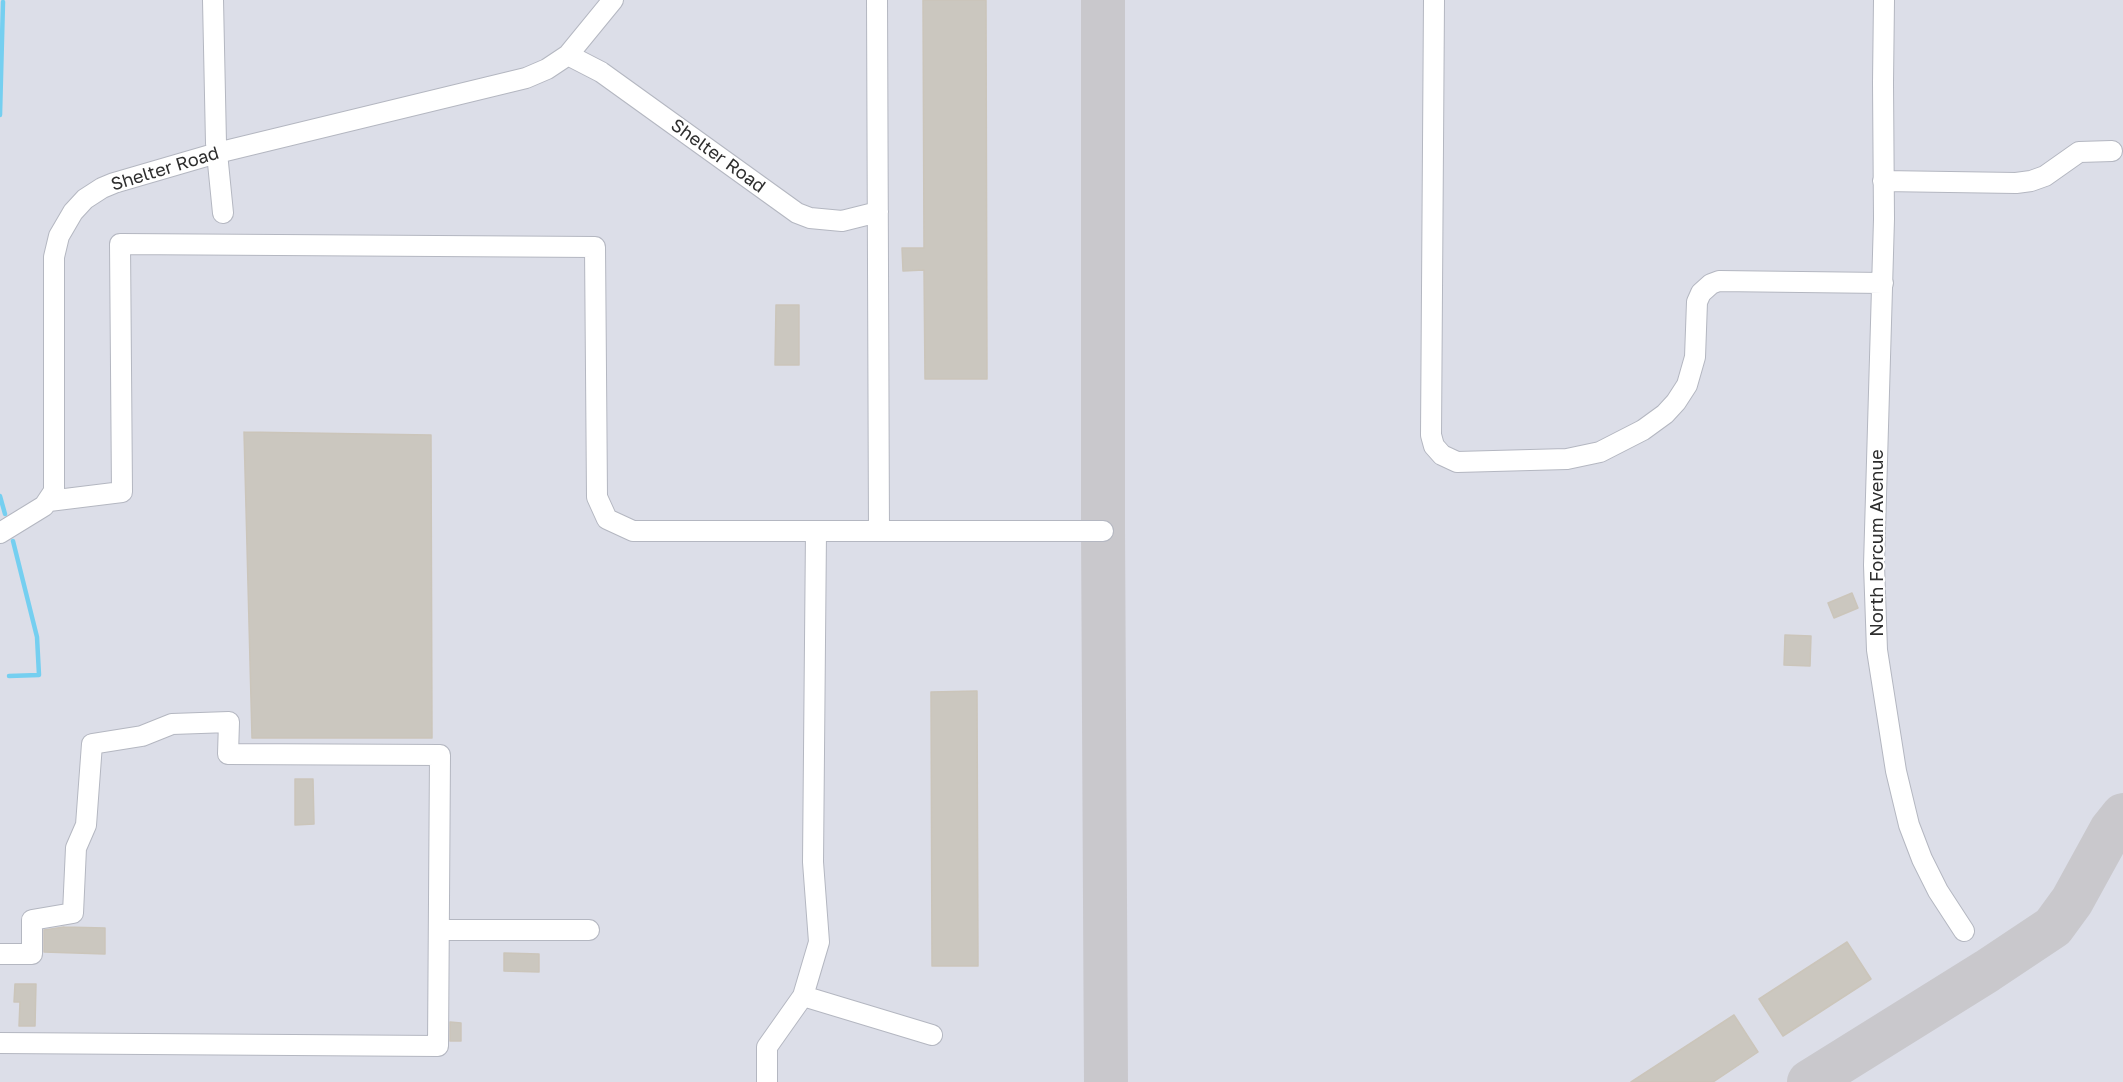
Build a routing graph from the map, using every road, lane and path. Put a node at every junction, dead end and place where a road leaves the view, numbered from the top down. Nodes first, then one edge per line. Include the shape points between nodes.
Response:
1 (213, 0) edge
2 (613, 0) edge
3 (877, 0) edge
4 (1434, 0) edge
5 (1884, 0) edge
6 (567, 55) junction
7 (2112, 151) dead end
8 (218, 153) junction
9 (1883, 181) junction
10 (878, 212) junction
11 (223, 213) dead end
12 (1883, 283) junction
13 (49, 501) junction
14 (816, 531) junction
15 (879, 531) junction
16 (1102, 531) dead end
17 (0, 532) edge
18 (439, 930) junction
19 (589, 930) dead end
20 (1964, 931) dead end
21 (0, 954) edge
22 (803, 996) junction
23 (932, 1035) dead end
24 (0, 1044) edge
25 (767, 1082) edge

1 - 8 lane
2 - 6 lane, Shelter Road
3 - 10 lane
4 - 12 lane via 1431,435 1434,446 1449,459 1457,462 1582,457 1619,444 1643,430 1665,414 1687,385 1695,357 1697,302 1711,284
5 - 9 lane, North Forcum Avenue
6 - 8 lane, Shelter Road via 526,78
6 - 10 lane, Shelter Road via 601,72 797,213 842,221
7 - 9 lane via 2079,152 2045,176 2016,183
8 - 11 lane
8 - 13 lane, Shelter Road via 102,188 73,212 59,236 54,257 54,491
9 - 12 lane, North Forcum Avenue
10 - 15 lane
12 - 20 lane, North Forcum Avenue via 1874,565 1877,650 1896,771 1909,825 1938,891
13 - 14 lane via 122,492 120,244 595,247 597,497 607,519 633,531
13 - 17 lane
14 - 15 lane
14 - 22 lane via 813,862 819,942
15 - 16 lane
18 - 19 lane
18 - 21 lane via 440,755 228,754 229,722 172,724 142,736 92,744 86,825 76,848 73,913 33,920 32,954
18 - 24 lane via 438,1046
22 - 23 lane
22 - 25 lane via 767,1047

